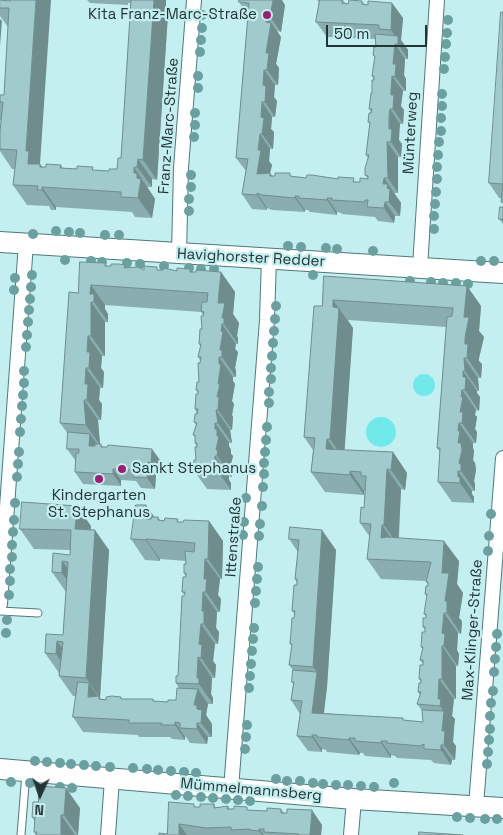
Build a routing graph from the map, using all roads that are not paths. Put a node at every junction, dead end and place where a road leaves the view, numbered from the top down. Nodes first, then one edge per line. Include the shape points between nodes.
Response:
1 (194, 0) edge
2 (437, 0) edge
3 (0, 242) edge
4 (26, 243) junction
5 (179, 254) junction
6 (269, 258) junction
7 (420, 267) junction
8 (503, 273) edge
9 (503, 458) edge
10 (0, 604) edge
11 (0, 611) edge
12 (38, 614) dead end
13 (0, 769) edge
14 (26, 772) junction
15 (112, 779) junction
16 (232, 788) junction
17 (354, 799) junction
18 (476, 806) junction
19 (503, 808) edge
20 (21, 835) edge
21 (108, 835) edge
22 (351, 835) edge

1 - 5 street, Franz-Marc-Straße
2 - 7 street, Münterweg
3 - 4 street, Havighorster Redder
4 - 5 street, Havighorster Redder
4 - 10 street
5 - 6 street, Havighorster Redder
6 - 7 street, Havighorster Redder
6 - 16 street, Ittenstraße
7 - 8 street, Havighorster Redder
9 - 18 street, Max-Klinger-Straße
11 - 12 lane
13 - 14 street, Mümmelmannsberg
14 - 15 street, Mümmelmannsberg
14 - 20 lane
15 - 16 street, Mümmelmannsberg
15 - 21 street
16 - 17 street, Mümmelmannsberg
17 - 18 street, Mümmelmannsberg
17 - 22 street
18 - 19 street, Mümmelmannsberg

